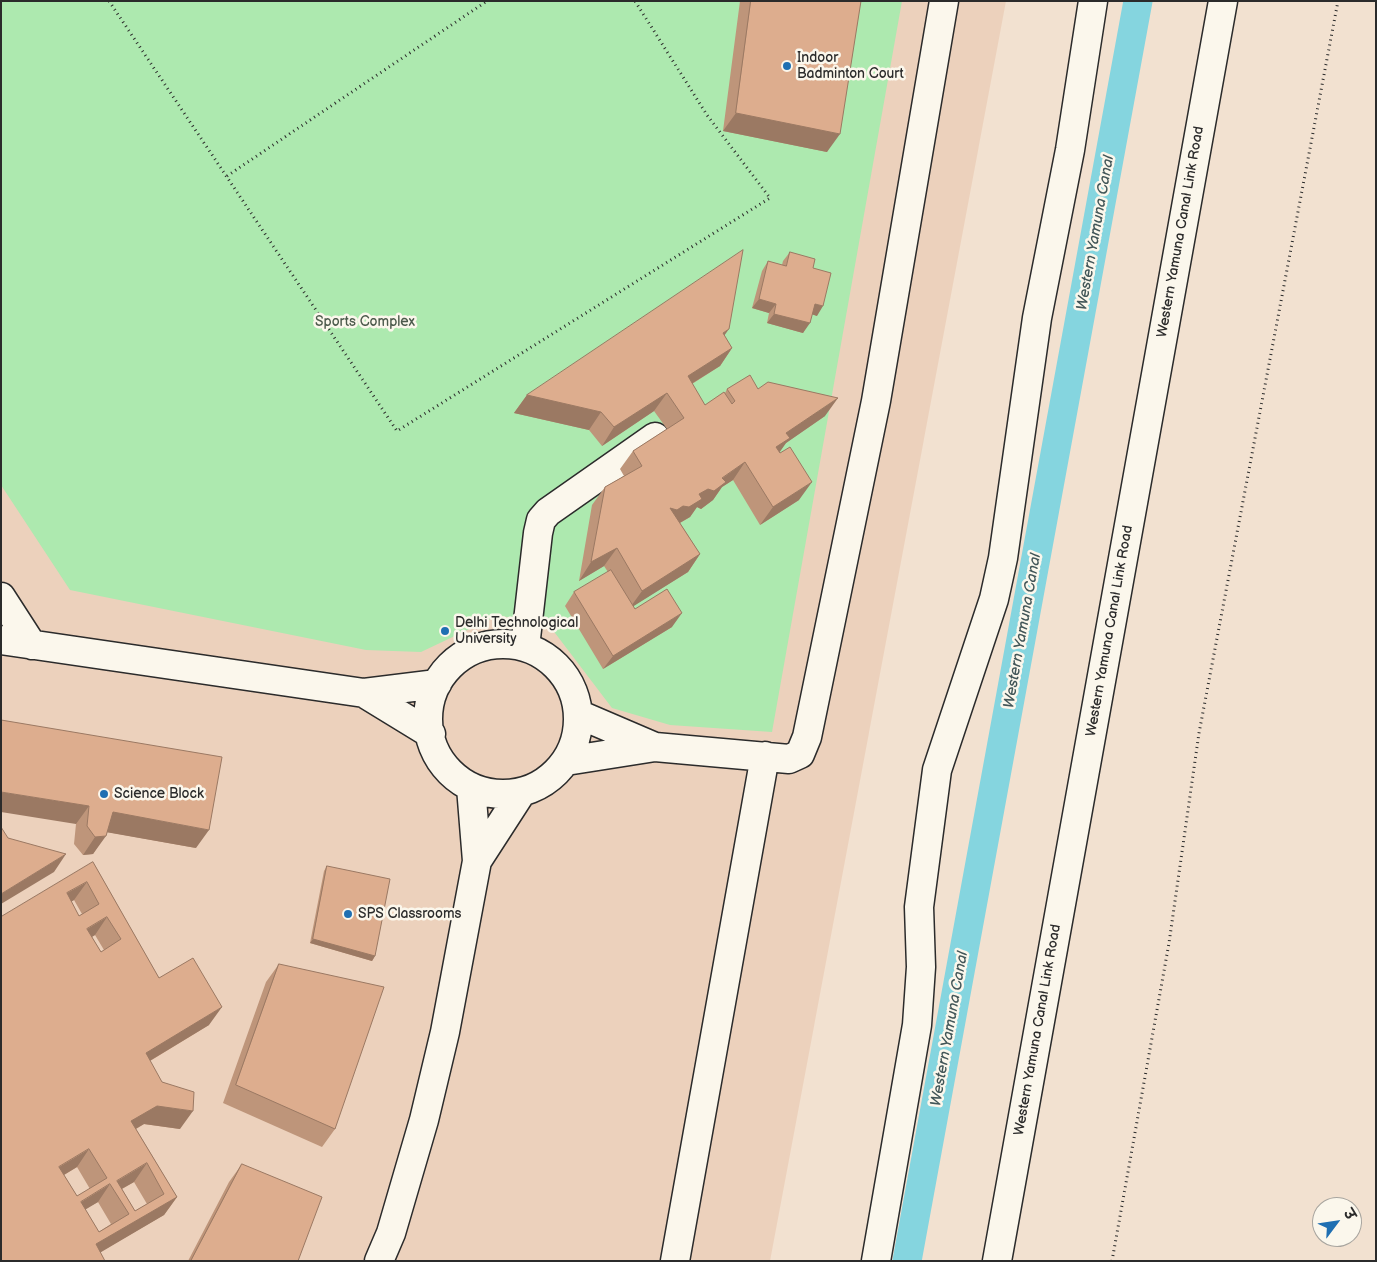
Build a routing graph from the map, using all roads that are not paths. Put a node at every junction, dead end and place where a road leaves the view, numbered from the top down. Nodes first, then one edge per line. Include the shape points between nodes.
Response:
1 (944, 1) edge
2 (1093, 1) edge
3 (1223, 1) edge
4 (655, 437) edge
5 (1, 597) edge
6 (1, 640) edge
7 (32, 646) junction
8 (525, 647) junction
9 (436, 684) junction
10 (364, 693) junction
11 (578, 714) junction
12 (430, 734) junction
13 (655, 747) junction
14 (765, 756) junction
15 (566, 761) junction
16 (471, 786) junction
17 (521, 793) junction
18 (477, 861) junction
19 (379, 1261) edge
20 (675, 1261) edge
21 (876, 1261) edge
22 (997, 1261) edge

1 - 14 street via 876,401 807,738 800,754 789,759
2 - 21 street via 1070,150 1037,318 996,591 937,770 919,907 921,967 916,1025
3 - 22 street, Western Yamuna Canal Link Road
4 - 8 street via 584,485 541,520
5 - 7 street
6 - 7 street
7 - 10 street
8 - 9 street via 501,644 481,647 462,656
8 - 11 street via 556,667 569,683
9 - 10 street
9 - 12 street via 429,706
10 - 12 street
11 - 13 street
11 - 15 street via 575,743
12 - 16 street via 443,764
13 - 14 street
13 - 15 street
14 - 20 street
15 - 17 street via 552,776
16 - 17 street via 495,794
16 - 18 street
17 - 18 street
18 - 19 street via 443,1041 394,1224

